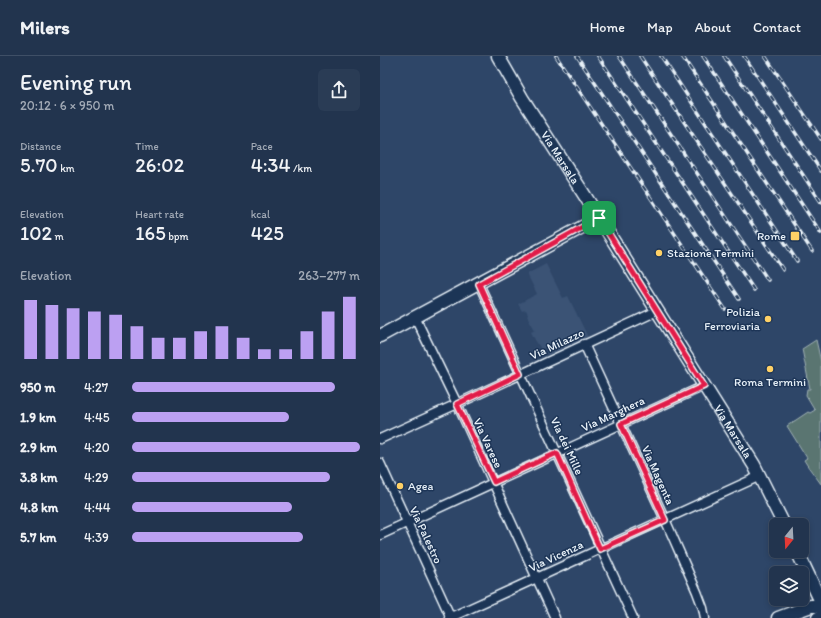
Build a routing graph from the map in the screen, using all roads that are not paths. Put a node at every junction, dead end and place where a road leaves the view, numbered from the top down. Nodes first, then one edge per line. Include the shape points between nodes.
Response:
1 (498, 56) edge
2 (599, 218) junction
3 (479, 284) junction
4 (657, 311) junction
5 (416, 318) junction
6 (380, 336) edge
7 (584, 344) junction
8 (520, 374) junction
9 (704, 386) junction
10 (457, 404) junction
11 (621, 424) junction
12 (380, 438) edge
13 (557, 453) junction
14 (380, 463) edge
15 (760, 476) junction
16 (494, 482) junction
17 (781, 518) edge
18 (665, 520) junction
19 (407, 522) junction
20 (380, 534) edge
21 (600, 549) junction
22 (800, 558) edge
23 (538, 579) junction
24 (821, 602) edge
25 (821, 606) edge
26 (821, 617) edge
27 (450, 618) edge
28 (555, 618) edge
29 (633, 618) edge
30 (705, 618) edge
31 (778, 618) edge
32 (818, 618) edge

1 - 2 main road, Via Marsala
2 - 3 main road
2 - 4 main road, Via Marsala
3 - 5 main road
3 - 8 street, Via dei Mille
4 - 7 street, Via Milazzo
4 - 9 main road, Via Marsala
5 - 6 main road
5 - 10 street, Via Varese
7 - 8 street, Via Milazzo
7 - 11 street, Via Magenta
8 - 10 street, Via Milazzo
8 - 13 street, Via dei Mille
9 - 11 street, Via Marghera
9 - 15 main road, Via Marsala
10 - 12 street, Via Milazzo
10 - 16 street, Via Varese
11 - 13 street, Via Marghera
11 - 18 street, Via Magenta
13 - 16 street, Via Marghera
13 - 21 street, Via dei Mille
14 - 19 street, Via Palestro
15 - 17 main road, Via Marsala
15 - 18 street, Via Vicenza
16 - 19 street, Via Marghera
16 - 23 street, Via Varese
18 - 21 street, Via Vicenza
18 - 30 street, Via Magenta via 697,592
19 - 20 street, Via Marghera
19 - 27 street, Via Palestro
21 - 23 street, Via Vicenza
21 - 29 street, Via dei Mille
22 - 24 main road
23 - 27 street, Via Vicenza
23 - 28 street, Via Varese
25 - 31 main road via 811,606
26 - 32 main road

